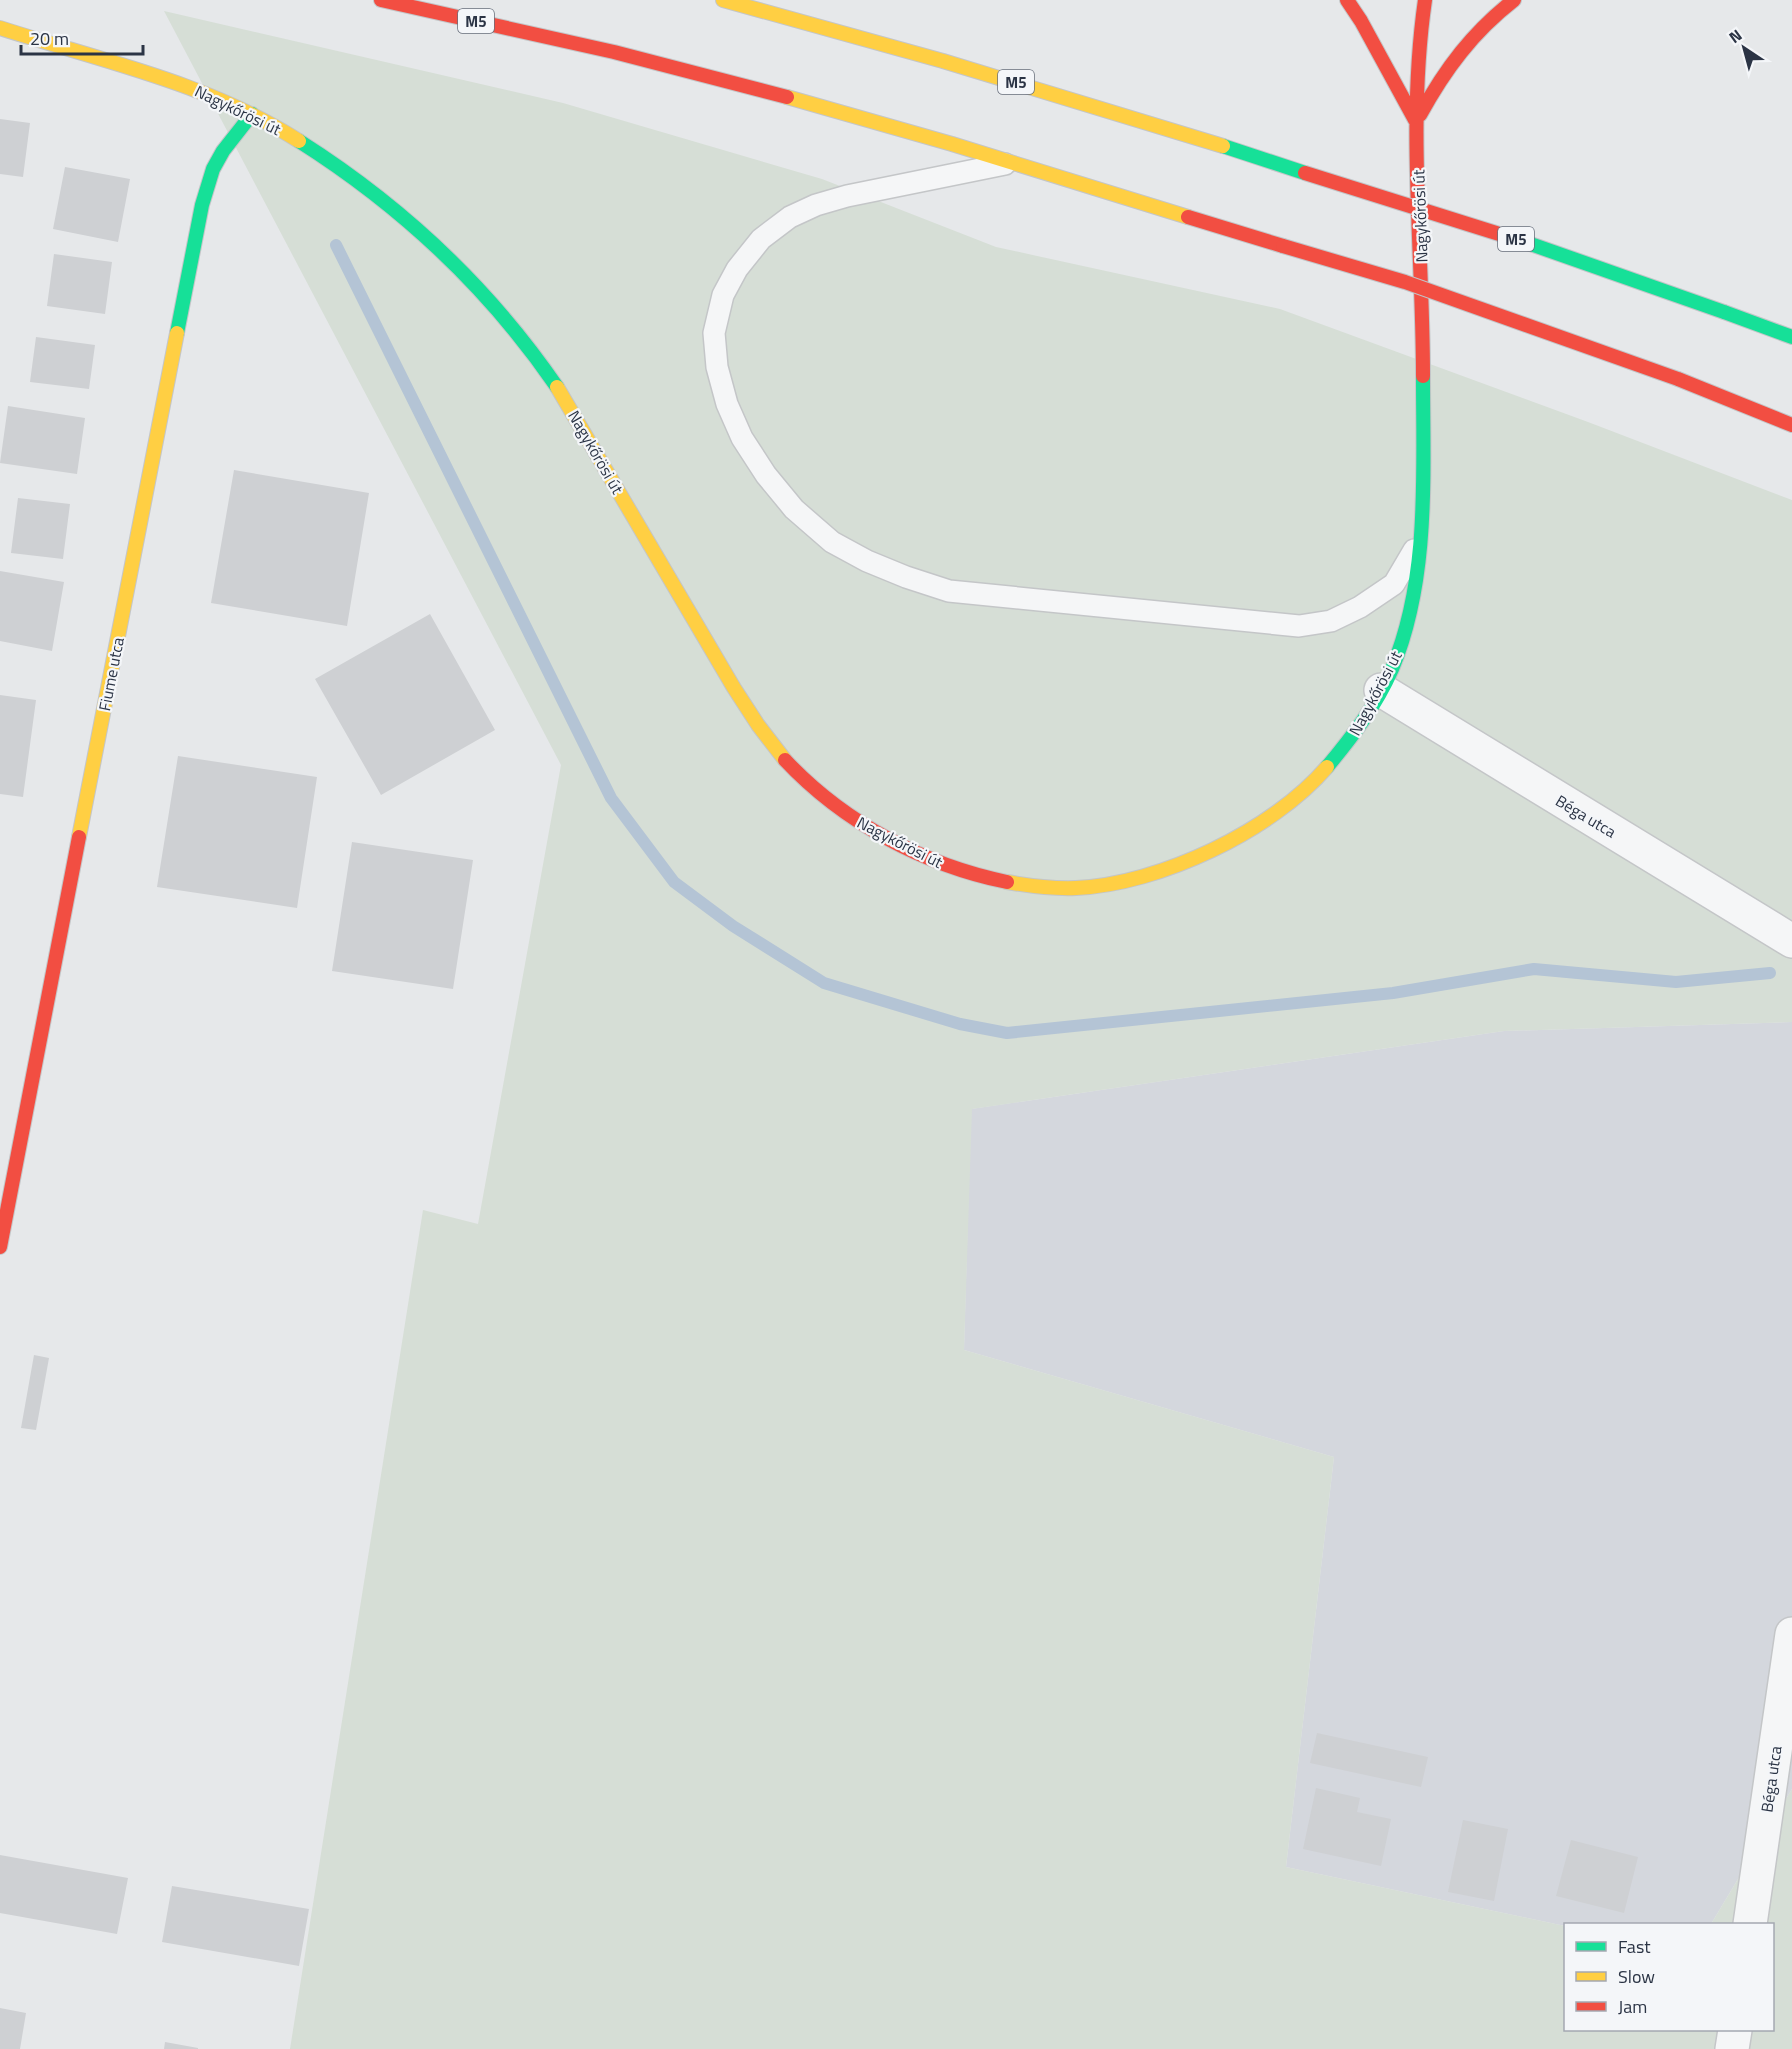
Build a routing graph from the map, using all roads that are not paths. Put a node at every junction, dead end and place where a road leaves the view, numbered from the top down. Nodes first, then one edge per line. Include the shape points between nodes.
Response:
1 (381, 0) edge
2 (723, 0) edge
3 (1347, 0) edge
4 (1425, 0) edge
5 (1514, 0) edge
6 (0, 28) edge
7 (252, 114) junction
8 (1416, 122) junction
9 (1014, 162) junction
10 (1792, 337) edge
11 (1792, 425) edge
12 (1420, 539) junction
13 (1381, 690) junction
14 (1792, 941) edge
15 (0, 1247) edge
16 (1792, 1634) edge
17 (1750, 1923) edge
18 (1735, 2031) edge
19 (1732, 2049) edge

1 - 9 main road, M5 via 750,87
2 - 10 main road, M5, bridge via 1120,112 1550,250
3 - 8 main road
4 - 8 main road, Nagykőrösi út
5 - 8 main road via 1460,49 1439,78
6 - 7 main road, Nagykőrösi út via 191,87
7 - 13 main road, Nagykőrösi út via 359,181 428,239 495,304 562,394 745,708 782,758 824,798 898,844 978,877 1038,886 1098,886 1161,869 1225,843 1276,812 1326,770
7 - 15 main road, Fiume utca via 213,169 202,205
8 - 12 main road, Nagykőrösi út via 1424,328
9 - 11 main road, M5, bridge via 1405,282 1548,331
9 - 12 lane via 816,205 790,217 761,239 737,269 723,295 714,333 717,367 742,438 794,509 832,542 867,561 949,591 1299,626 1331,621 1394,584
12 - 13 main road, Nagykőrösi út via 1406,627
13 - 14 street, Béga utca
16 - 17 street, Béga utca
18 - 19 street

